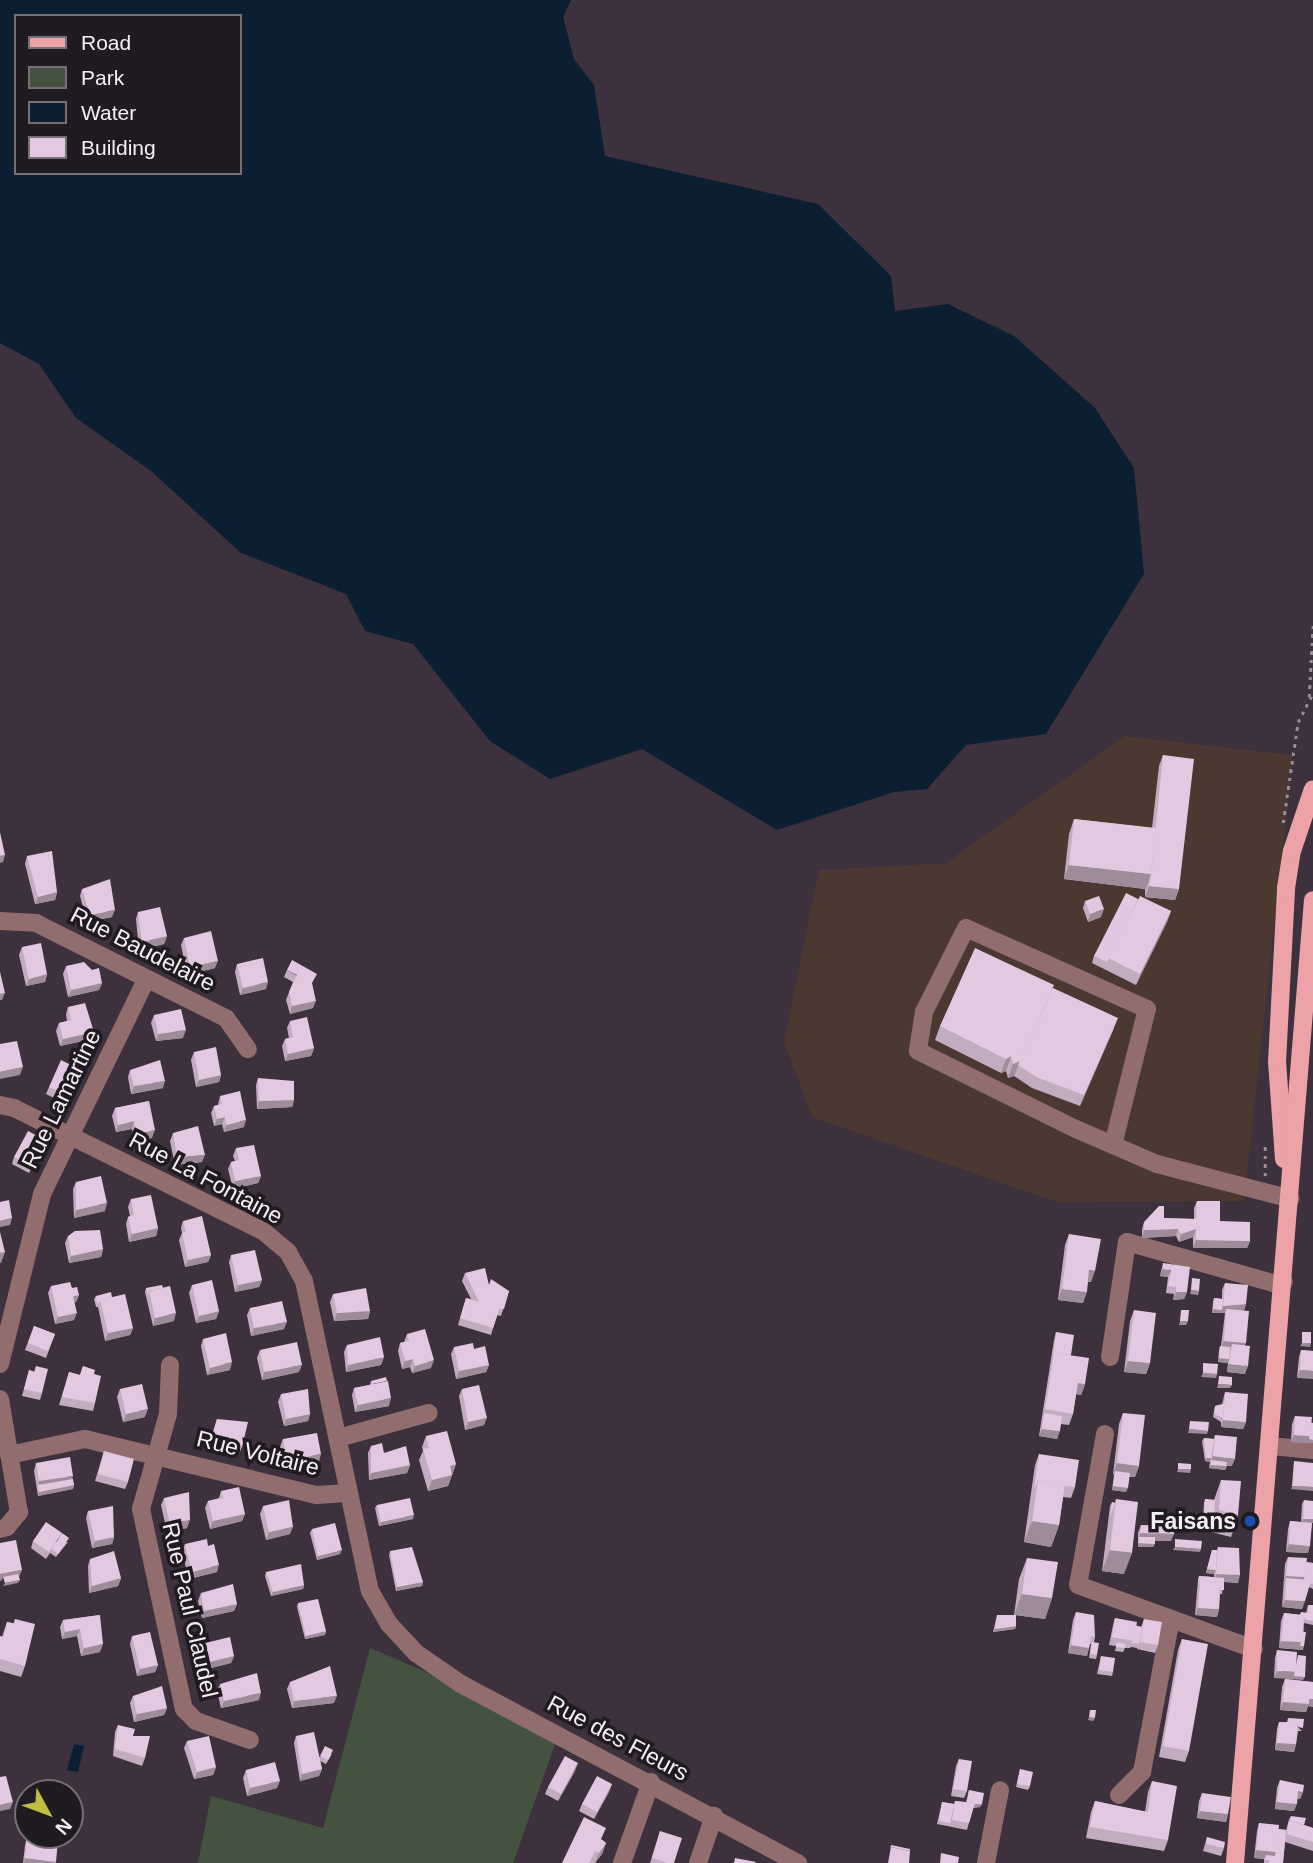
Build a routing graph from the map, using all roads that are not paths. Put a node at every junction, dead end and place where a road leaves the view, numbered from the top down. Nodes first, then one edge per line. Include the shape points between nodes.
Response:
1 (1313, 789) edge
2 (1313, 900) edge
3 (0, 921) edge
4 (1283, 936) junction
5 (1308, 938) junction
6 (146, 980) junction
7 (1281, 982) junction
8 (1305, 982) junction
9 (248, 1049) dead end
10 (1298, 1081) junction
11 (1279, 1082) junction
12 (0, 1105) edge
13 (69, 1135) junction
14 (1113, 1145) junction
15 (1291, 1199) junction
16 (1284, 1282) junction
17 (1110, 1357) dead end
18 (0, 1364) edge
19 (170, 1365) dead end
20 (0, 1399) edge
21 (429, 1413) dead end
22 (1105, 1433) dead end
23 (338, 1438) junction
24 (1270, 1446) junction
25 (1313, 1450) edge
26 (158, 1453) junction
27 (9, 1455) junction
28 (346, 1493) junction
29 (0, 1528) edge
30 (1171, 1619) junction
31 (1254, 1650) junction
32 (416, 1653) joint
33 (250, 1740) dead end
34 (651, 1782) junction
35 (1000, 1790) dead end
36 (1119, 1796) dead end
37 (714, 1816) junction
38 (622, 1863) edge
39 (698, 1863) edge
40 (798, 1863) edge
41 (986, 1863) edge
42 (1235, 1863) edge

1 - 4 main road via 1292,852
2 - 5 main road
3 - 6 street, Rue Baudelaire via 36,923
4 - 5 main road
4 - 7 main road
5 - 8 main road
6 - 9 street, Rue Baudelaire via 226,1018
6 - 13 street, Rue Lamartine
7 - 8 main road
7 - 11 main road
8 - 10 main road
10 - 11 main road
10 - 15 main road
11 - 15 main road
12 - 13 street, Rue La Fontaine
13 - 18 street, Rue Lamartine via 31,1226
13 - 23 street, Rue La Fontaine via 264,1231 288,1252 304,1281
14 - 14 street via 918,1051 924,1012 966,928 1147,1009
14 - 15 street via 1157,1164
15 - 16 main road
16 - 17 street via 1276,1284 1126,1242
16 - 24 main road
19 - 26 street, Rue Voltaire via 168,1414
20 - 27 street
21 - 23 street
22 - 30 street via 1078,1585
23 - 28 street, Rue La Fontaine
24 - 25 street
24 - 31 main road
26 - 27 street, Rue Voltaire via 85,1439
26 - 28 street, Rue Voltaire via 317,1495
26 - 33 street, Rue Paul Claudel via 141,1508 184,1709 196,1721
27 - 29 street via 19,1512 7,1527
28 - 32 street, Rue La Fontaine via 370,1591 389,1624
30 - 31 street
30 - 36 street via 1142,1772
31 - 42 main road
32 - 34 street, Rue des Fleurs via 461,1684
34 - 37 street, Rue des Fleurs
34 - 38 street
35 - 41 street
37 - 39 street
37 - 40 street, Rue des Fleurs

